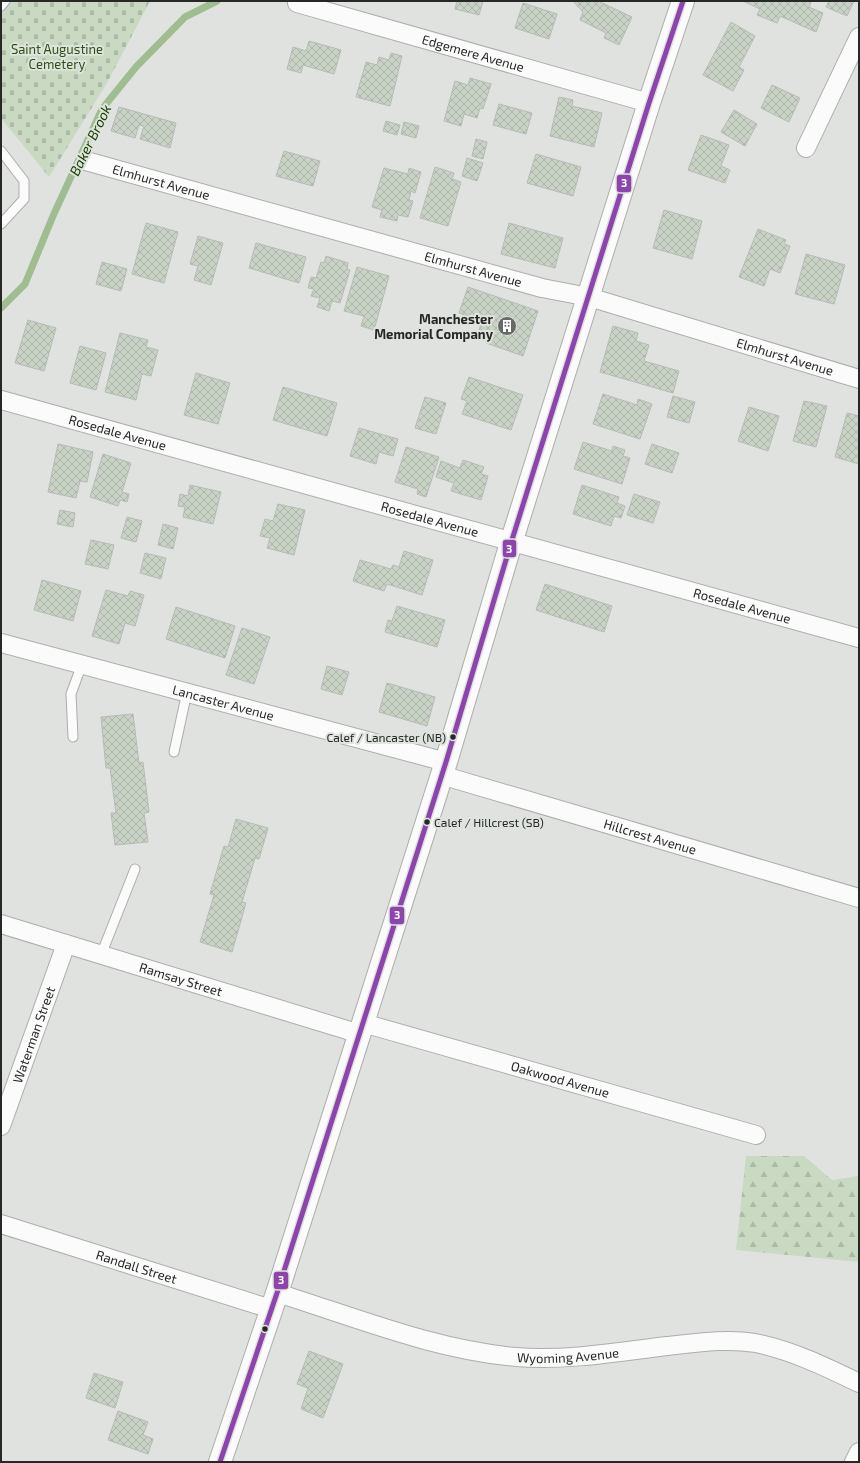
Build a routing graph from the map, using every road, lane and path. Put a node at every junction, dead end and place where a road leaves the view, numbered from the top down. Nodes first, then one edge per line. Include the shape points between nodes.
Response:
1 (5, 1) edge
2 (683, 1) edge
3 (296, 3) dead end
4 (1, 6) edge
5 (859, 37) edge
6 (649, 103) junction
7 (806, 148) dead end
8 (1, 151) edge
9 (86, 161) dead end
10 (1, 224) edge
11 (589, 297) junction
12 (859, 379) edge
13 (1, 400) edge
14 (511, 543) junction
15 (859, 638) edge
16 (1, 643) edge
17 (82, 664) junction
18 (187, 692) junction
19 (73, 737) dead end
20 (174, 752) dead end
21 (444, 769) junction
22 (135, 869) dead end
23 (859, 898) edge
24 (1, 924) edge
25 (66, 944) junction
26 (101, 955) junction
27 (362, 1029) junction
28 (1, 1126) edge
29 (756, 1135) dead end
30 (1, 1224) edge
31 (274, 1301) junction
32 (859, 1383) edge
33 (859, 1452) edge
34 (220, 1462) edge
35 (854, 1462) edge

1 - 4 lane
2 - 6 main road
3 - 6 street, Edgemere Avenue
5 - 7 street
6 - 11 main road
8 - 10 lane via 24,181 24,199
9 - 11 street, Elmhurst Avenue via 542,288
11 - 12 street, Elmhurst Avenue
11 - 14 main road
13 - 14 street, Rosedale Avenue
14 - 15 street, Rosedale Avenue
14 - 21 main road
16 - 17 street, Lancaster Avenue
17 - 18 street, Lancaster Avenue
17 - 19 lane via 71,694
18 - 20 lane
18 - 21 street, Lancaster Avenue
21 - 23 street, Hillcrest Avenue
21 - 27 main road
22 - 26 lane
24 - 25 street, Ramsay Street
25 - 26 street, Ramsay Street
25 - 28 street, Waterman Street
26 - 27 street, Ramsay Street
27 - 29 street, Oakwood Avenue
27 - 31 main road
30 - 31 street, Randall Street
31 - 32 street, Wyoming Avenue via 438,1344 518,1357 562,1357 700,1342 754,1343 787,1352
31 - 34 main road
33 - 35 street

